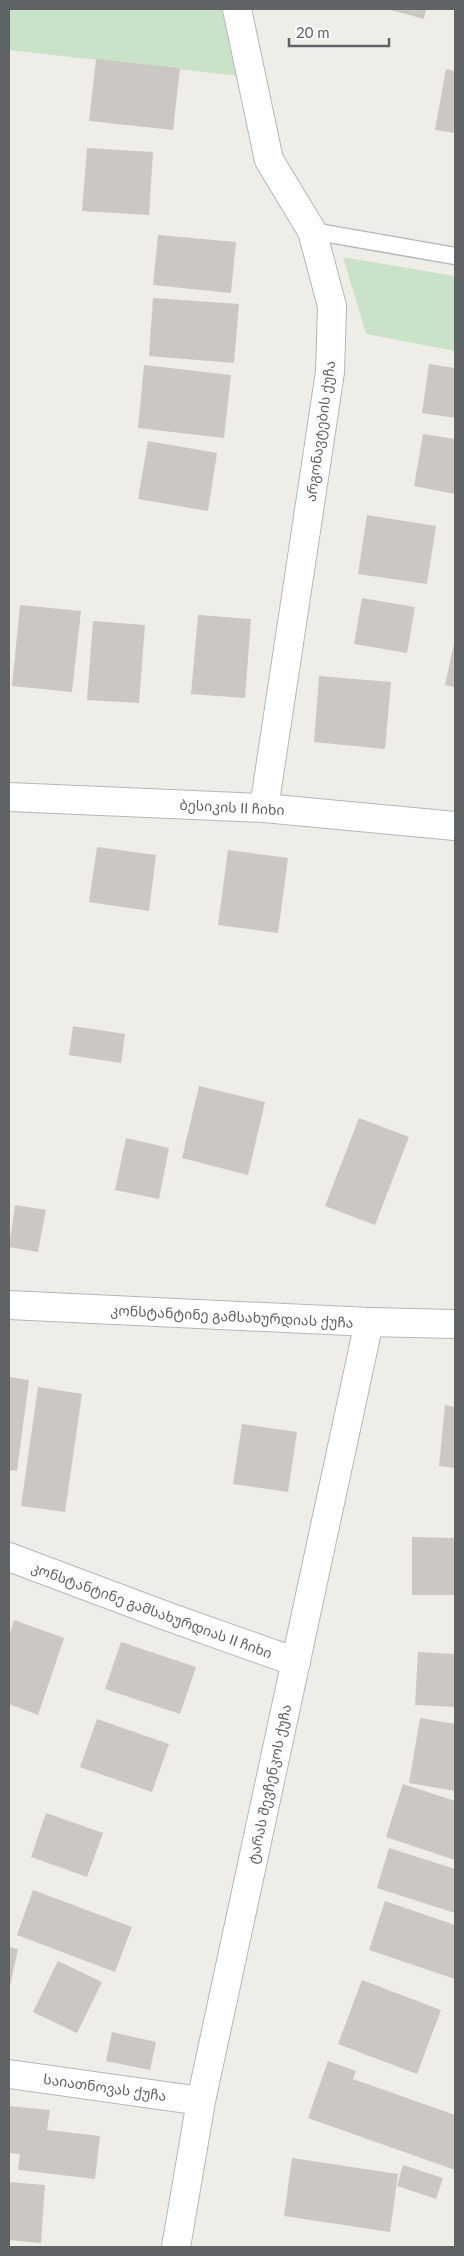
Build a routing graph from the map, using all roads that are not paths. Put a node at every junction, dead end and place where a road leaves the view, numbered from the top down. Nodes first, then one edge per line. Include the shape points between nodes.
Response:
1 (237, 9) edge
2 (312, 231) junction
3 (455, 256) edge
4 (9, 796) edge
5 (264, 808) junction
6 (455, 826) edge
7 (9, 1305) edge
8 (369, 1322) junction
9 (455, 1324) edge
10 (9, 1557) edge
11 (296, 1662) junction
12 (9, 2074) edge
13 (202, 2101) junction
14 (176, 2247) edge

1 - 2 street, არგონავტების ქუჩა via 269,160
2 - 3 lane
2 - 5 street, არგონავტების ქუჩა via 332,306 330,372
4 - 5 street, ბესიკის II ჩიხი
5 - 6 street, ბესიკის II ჩიხი
7 - 8 street, კონსტანტინე გამსახურდიას ქუჩა
8 - 9 street, კონსტანტინე გამსახურდიას ქუჩა
8 - 11 street, ტარას შევჩენკოს ქუჩა
10 - 11 street, კონსტანტინე გამსახურდიას II ჩიხი
11 - 13 street, ტარას შევჩენკოს ქუჩა
12 - 13 street, საიათნოვას ქუჩა
13 - 14 street, ტარას შევჩენკოს ქუჩა

